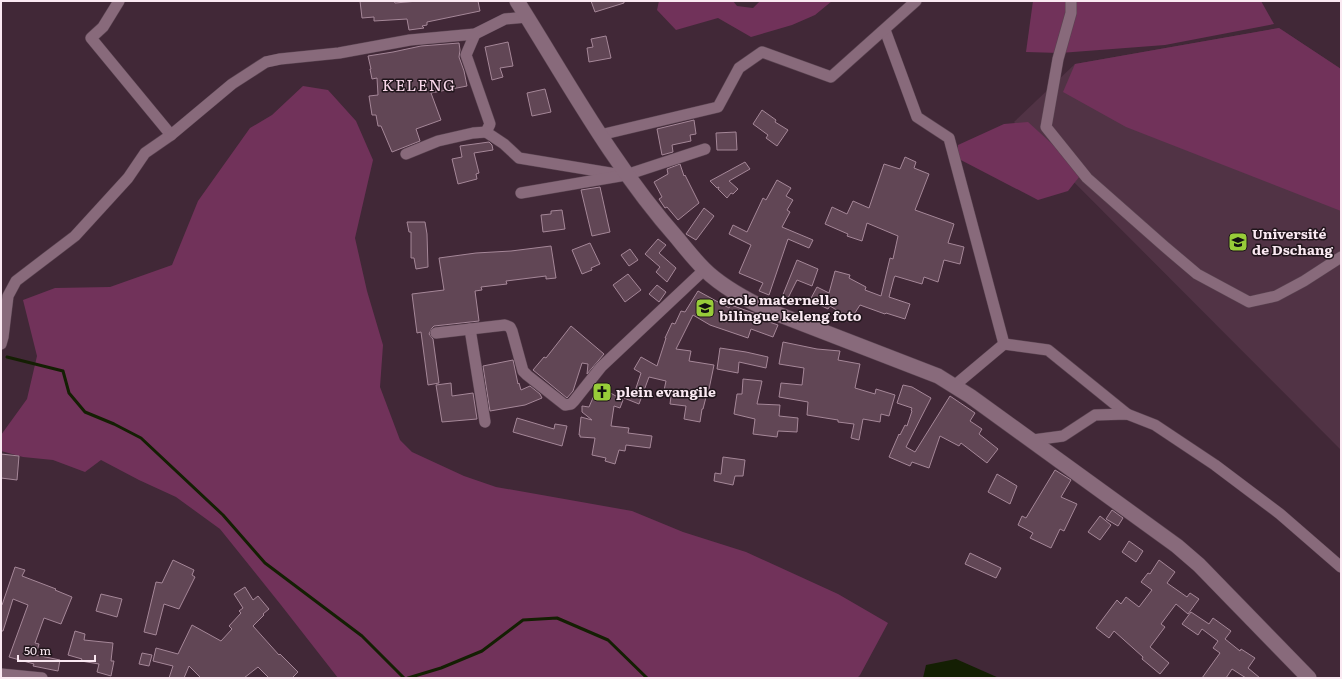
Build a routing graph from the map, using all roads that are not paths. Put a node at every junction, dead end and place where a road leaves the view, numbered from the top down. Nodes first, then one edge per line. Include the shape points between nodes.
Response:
1 (119, 1) edge
2 (517, 1) edge
3 (916, 1) edge
4 (1071, 1) edge
5 (527, 16) junction
6 (885, 30) junction
7 (475, 34) junction
8 (486, 132) junction
9 (171, 135) junction
10 (600, 135) junction
11 (705, 149) dead end
12 (406, 154) dead end
13 (626, 175) junction
14 (521, 193) dead end
15 (1341, 257) edge
16 (704, 270) junction
17 (470, 329) junction
18 (436, 333) dead end
19 (1, 344) edge
20 (1004, 344) junction
21 (954, 386) junction
22 (1127, 414) junction
23 (485, 422) dead end
24 (1033, 440) junction
25 (1341, 566) edge
26 (1, 674) edge
27 (42, 678) edge
28 (1309, 678) edge

1 - 9 street via 103,28 91,38
2 - 5 main road
3 - 6 street
4 - 15 street via 1071,13 1058,59 1046,127 1087,178 1197,274 1249,302 1276,296
5 - 7 street via 505,19
5 - 10 main road
6 - 10 street via 831,77 762,52 739,68 718,107
6 - 20 street via 917,117 949,138
7 - 8 street via 466,55 490,124
7 - 9 street via 410,40 266,62 232,84
8 - 12 street via 438,141
8 - 13 street via 519,158
9 - 19 street via 145,153 128,178 75,236 16,281 8,296
10 - 13 main road
11 - 13 street
13 - 14 street
13 - 16 main road
16 - 17 street via 601,367 571,404 566,405 526,375 510,327 505,325
16 - 21 main road via 747,300 770,311 938,376
17 - 18 street
17 - 23 street
20 - 21 street
20 - 22 street via 1048,350
21 - 24 main road
22 - 24 street via 1095,415 1063,436
22 - 25 street via 1155,426 1215,465 1280,514
24 - 28 main road via 1183,551
26 - 27 street

